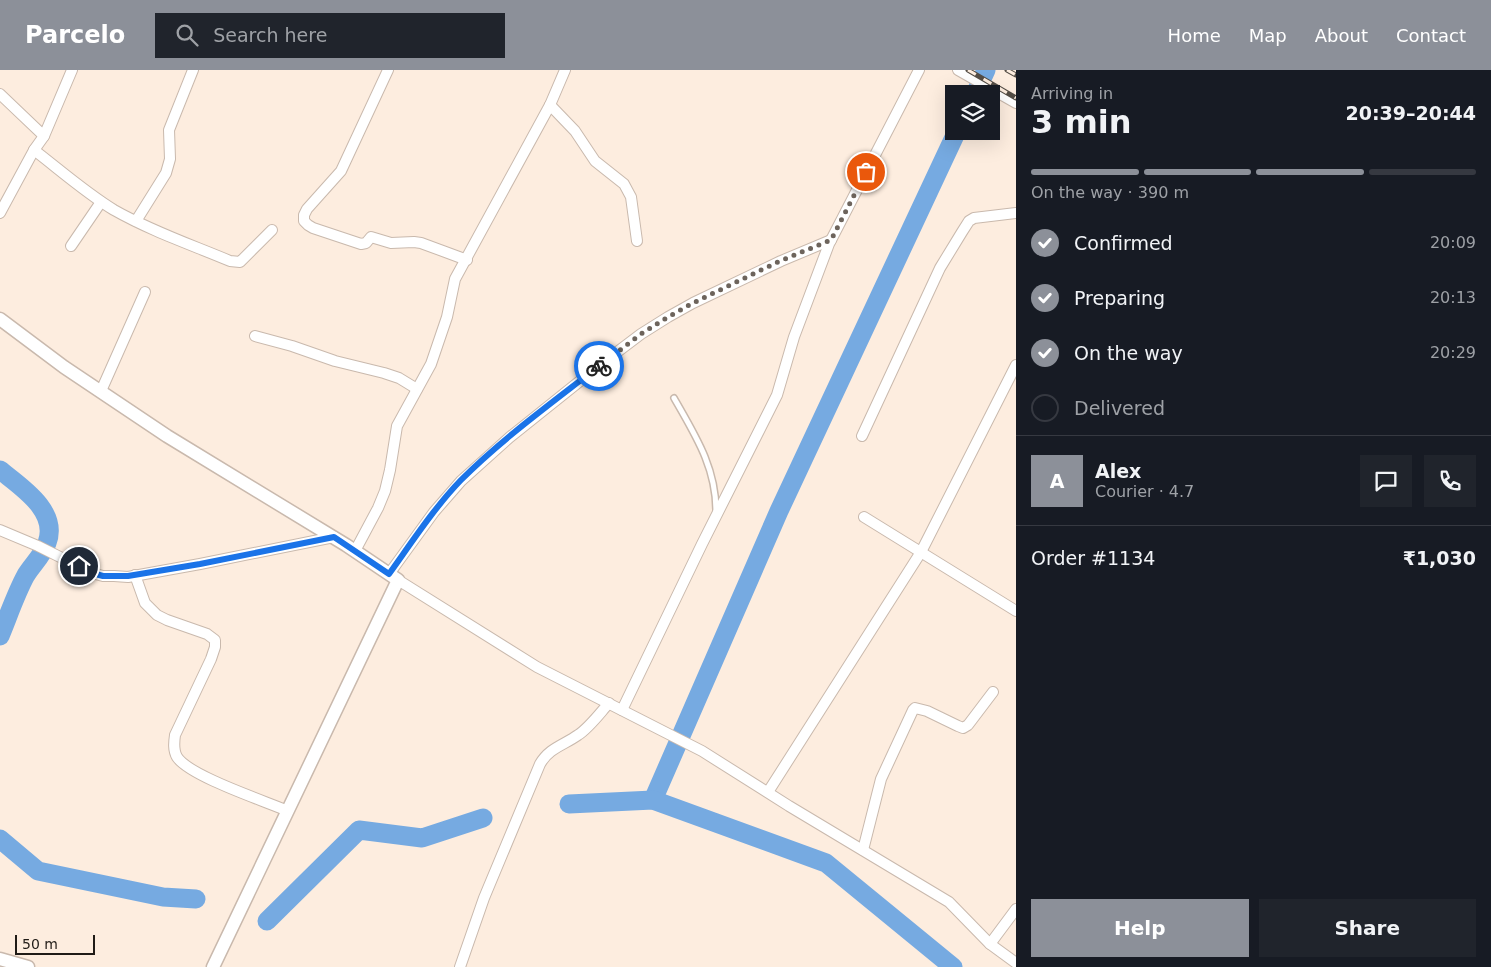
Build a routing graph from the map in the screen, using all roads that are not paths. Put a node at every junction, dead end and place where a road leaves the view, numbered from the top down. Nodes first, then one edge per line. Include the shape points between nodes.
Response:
1 (72, 70) edge
2 (193, 70) edge
3 (388, 70) edge
4 (565, 70) edge
5 (919, 70) edge
6 (958, 70) edge
7 (0, 94) edge
8 (1016, 104) edge
9 (550, 105) junction
10 (44, 136) junction
11 (34, 150) junction
12 (102, 202) junction
13 (0, 212) edge
14 (1016, 213) edge
15 (136, 222) junction
16 (272, 230) dead end
17 (831, 240) junction
18 (637, 241) dead end
19 (70, 246) dead end
20 (466, 260) junction
21 (145, 292) dead end
22 (0, 319) edge
23 (255, 336) dead end
24 (1016, 365) edge
25 (417, 389) junction
26 (101, 392) junction
27 (674, 398) dead end
28 (862, 436) dead end
29 (864, 517) dead end
30 (716, 518) junction
31 (0, 530) edge
32 (334, 537) junction
33 (355, 551) junction
34 (921, 552) junction
35 (136, 575) junction
36 (394, 577) junction
37 (1016, 610) edge
38 (993, 692) dead end
39 (609, 703) junction
40 (622, 710) junction
41 (768, 792) junction
42 (288, 811) junction
43 (863, 850) junction
44 (1016, 909) edge
45 (990, 944) junction
46 (0, 959) edge
47 (1016, 963) edge
48 (28, 967) edge
49 (213, 967) edge
50 (460, 967) edge

1 - 10 street
2 - 15 street via 170,130 170,159 166,173
3 - 20 street via 341,171 308,209 304,221 313,228 361,244 371,237 391,243 414,242
4 - 9 street
5 - 17 street
6 - 8 street
7 - 10 street
9 - 18 street via 575,131 595,162 624,184 631,197
9 - 20 street
10 - 11 street
11 - 12 street
11 - 13 street
12 - 15 street
12 - 19 street
14 - 28 street via 974,218 962,232 940,268
15 - 16 street via 234,262 244,259
17 - 30 street via 794,337 777,395
17 - 36 street via 693,303 641,334 607,360 510,436 461,480 430,517
20 - 25 street via 455,279 437,349
21 - 26 street
22 - 26 street
23 - 25 street via 384,373
24 - 34 street
25 - 33 street via 397,426 385,491
26 - 32 street
27 - 30 lane via 711,471
29 - 34 street
30 - 40 street
31 - 35 street via 92,573
32 - 33 street
32 - 35 street
33 - 36 street
34 - 37 street
34 - 41 street
35 - 42 street via 145,603 157,615 215,640 211,659 175,735 178,758 200,775
36 - 39 street via 537,668
36 - 42 street
38 - 43 street via 963,728 922,708 913,710 881,779
39 - 40 street
39 - 50 street via 580,734 551,750 540,764 484,898
40 - 41 street via 702,751
41 - 43 street
42 - 49 street
43 - 45 street via 949,902
44 - 45 street
45 - 47 street
46 - 48 street

